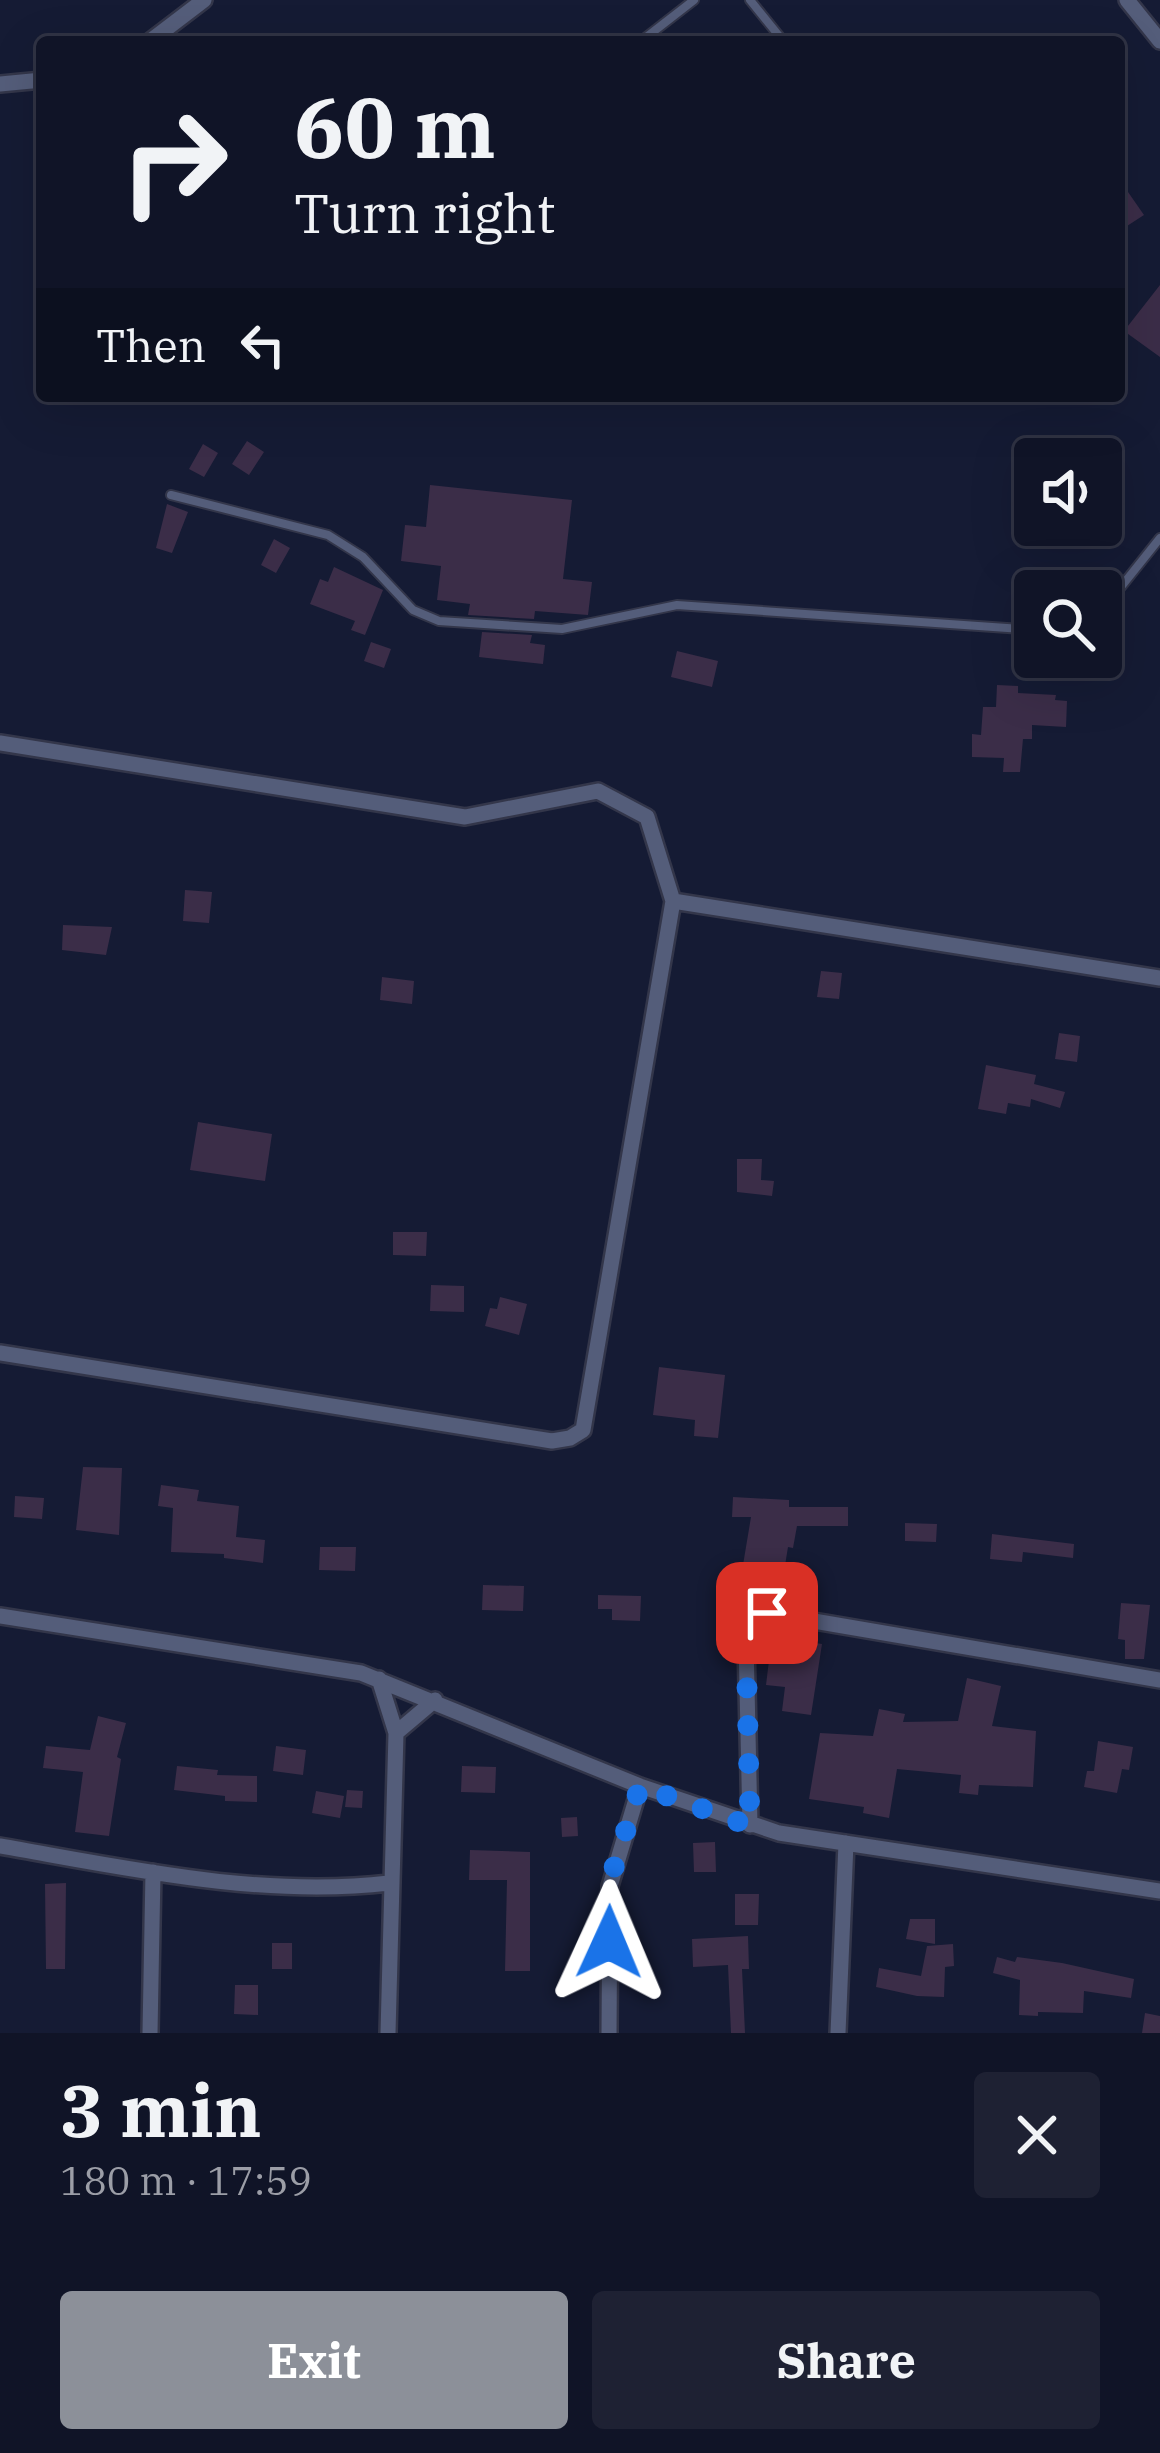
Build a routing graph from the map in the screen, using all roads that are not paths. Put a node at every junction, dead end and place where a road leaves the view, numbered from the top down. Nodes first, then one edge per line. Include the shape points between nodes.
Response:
1 (204, 0) edge
2 (694, 0) edge
3 (750, 0) edge
4 (1127, 0) edge
5 (157, 36) edge
6 (648, 36) edge
7 (779, 36) edge
8 (1160, 41) edge
9 (36, 81) edge
10 (0, 84) edge
11 (171, 495) dead end
12 (1160, 538) edge
13 (1122, 585) edge
14 (1014, 629) edge
15 (0, 743) edge
16 (673, 901) junction
17 (1160, 978) edge
18 (0, 1353) edge
19 (0, 1616) edge
20 (379, 1679) junction
21 (1160, 1680) edge
22 (435, 1700) junction
23 (396, 1733) junction
24 (640, 1786) junction
25 (750, 1826) junction
26 (845, 1843) junction
27 (0, 1846) edge
28 (153, 1872) junction
29 (389, 1883) junction
30 (1160, 1891) edge
31 (150, 2033) edge
32 (388, 2033) edge
33 (609, 2033) edge
34 (838, 2033) edge

1 - 5 street
2 - 6 lane
3 - 7 lane
4 - 8 street
9 - 10 street
11 - 14 lane via 328,535 363,556 412,610 439,621 562,629 677,605
12 - 13 lane
15 - 16 street via 465,817 598,791 646,817
16 - 17 street
16 - 18 street via 583,1430 552,1441
19 - 20 street
20 - 22 street
20 - 23 street
21 - 25 street via 767,1613 755,1618 746,1641
22 - 23 street
22 - 24 street
23 - 29 street
24 - 25 street
24 - 33 street via 610,1886
25 - 26 street
26 - 30 street
26 - 34 street
27 - 28 street
28 - 29 street via 318,1887
28 - 31 street
29 - 32 street

